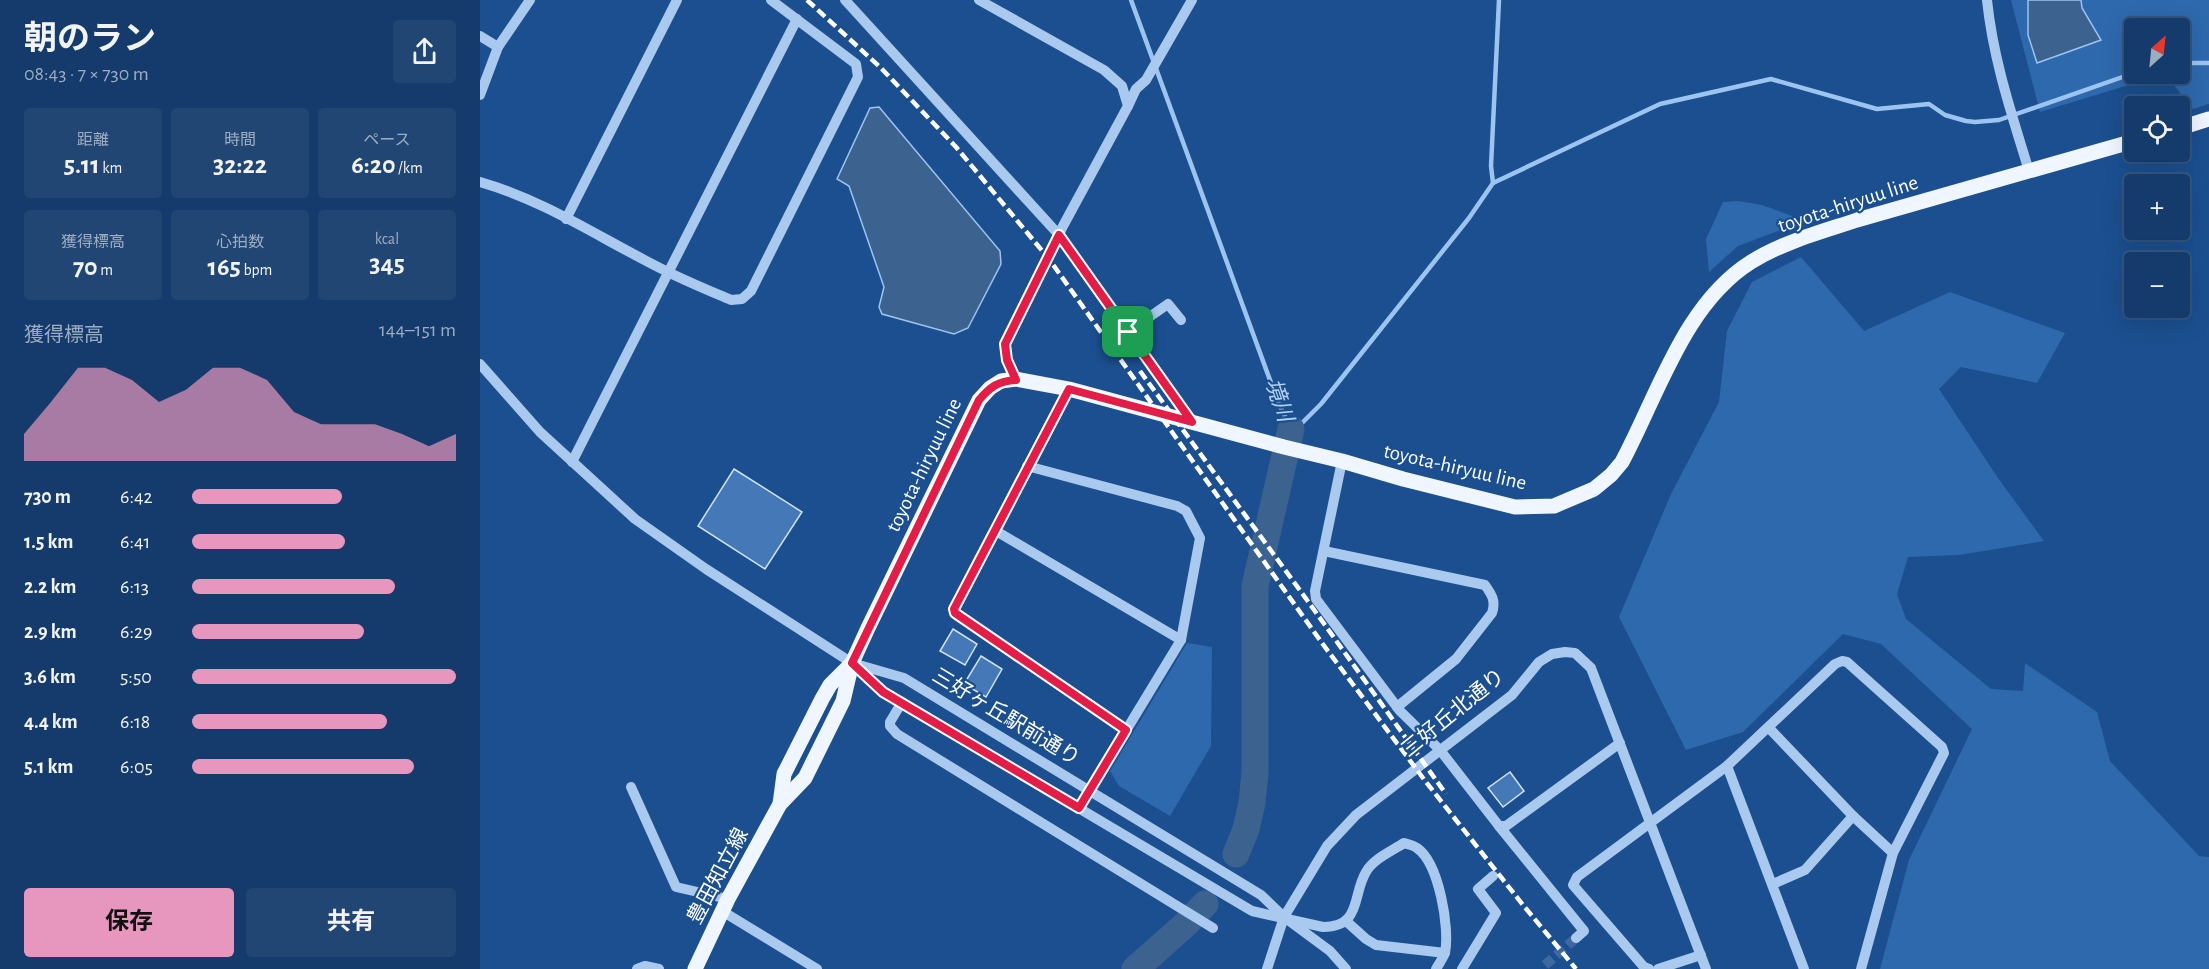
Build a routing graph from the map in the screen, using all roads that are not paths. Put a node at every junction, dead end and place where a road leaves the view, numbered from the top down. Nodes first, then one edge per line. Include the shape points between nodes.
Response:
1 (530, 0) edge
2 (677, 0) edge
3 (771, 0) edge
4 (845, 0) edge
5 (979, 0) edge
6 (1192, 0) edge
7 (1987, 0) edge
8 (797, 19) junction
9 (480, 36) edge
10 (498, 47) junction
11 (480, 95) edge
12 (1128, 106) junction
13 (2209, 119) edge
14 (2190, 125) edge
15 (2124, 144) edge
16 (2029, 171) junction
17 (480, 182) edge
18 (566, 219) junction
19 (1059, 235) junction
20 (668, 273) junction
21 (1181, 320) dead end
22 (1128, 332) junction
23 (480, 364) edge
24 (1016, 380) junction
25 (1069, 389) junction
26 (1192, 422) junction
27 (1342, 461) junction
28 (572, 462) junction
29 (1027, 466) junction
30 (996, 531) junction
31 (1324, 551) junction
32 (1181, 640) junction
33 (852, 663) junction
34 (902, 702) junction
35 (1397, 707) junction
36 (1768, 728) junction
37 (1126, 730) junction
38 (1620, 742) junction
39 (1440, 750) junction
40 (1727, 766) junction
41 (631, 787) dead end
42 (1090, 791) junction
43 (1079, 808) junction
44 (1853, 816) junction
45 (1651, 822) junction
46 (1498, 826) junction
47 (1893, 853) junction
48 (1494, 876) dead end
49 (1773, 884) junction
50 (725, 905) junction
51 (1284, 917) junction
52 (1346, 921) junction
53 (1213, 928) dead end
54 (1576, 938) dead end
55 (1445, 953) junction
56 (1701, 955) junction
57 (637, 969) edge
58 (659, 969) edge
59 (695, 969) edge
60 (817, 969) edge
61 (1267, 969) edge
62 (1346, 969) edge
63 (1436, 969) edge
64 (1462, 969) edge
65 (1649, 969) edge
66 (1658, 969) edge
67 (1706, 969) edge
68 (1804, 969) edge
69 (1861, 969) edge

1 - 10 street
2 - 18 street
3 - 8 street
4 - 19 street
5 - 12 street via 1104,70 1122,86
6 - 12 street
7 - 16 street via 1990,33
8 - 20 street
8 - 20 street via 856,64 858,77 751,291 742,299 732,300
9 - 10 street
10 - 11 street
12 - 19 street
13 - 14 main road
15 - 16 main road, toyota-hiryuu line
16 - 27 main road, toyota-hiryuu line via 1817,233 1772,251 1735,273 1712,296 1682,340 1622,462 1594,489 1554,506 1515,507
17 - 18 street
18 - 20 street
19 - 22 street
19 - 24 street via 1005,344
20 - 28 street
21 - 22 street via 1168,304
22 - 26 street
23 - 28 street
24 - 25 main road, toyota-hiryuu line
24 - 33 main road, toyota-hiryuu line via 1001,381 979,400
25 - 26 main road, toyota-hiryuu line
25 - 29 street
26 - 27 main road, toyota-hiryuu line
27 - 31 street
28 - 33 street via 634,519
29 - 30 street
29 - 32 street via 1186,511 1200,538
30 - 32 street
30 - 37 street via 955,613
31 - 35 street via 1316,598
31 - 35 street via 1485,585 1492,594 1492,613 1456,659
32 - 37 street
33 - 34 street via 883,692
33 - 42 street, 三好ヶ丘駅前通り via 904,678
33 - 50 main road, 豊田知立線 via 830,686 819,706 784,774 780,804
34 - 43 street
34 - 53 street via 890,722 897,734
35 - 39 street
36 - 40 street
36 - 44 street
36 - 47 street via 1834,664 1842,661 1942,747 1943,759
37 - 42 street
38 - 39 street, 三好丘北通り via 1591,668 1575,653 1565,652 1539,662 1512,695
38 - 45 street, 三好丘北通り
38 - 46 street via 1506,826
39 - 46 street
39 - 51 street, 三好丘北通り via 1356,815 1327,846
40 - 45 street
40 - 49 street
41 - 50 street via 676,887
42 - 43 street
42 - 51 street, 三好ヶ丘駅前通り via 1261,895
43 - 51 street via 1252,911
44 - 47 street
44 - 49 street via 1805,870
45 - 56 street, 三好丘北通り
45 - 65 street via 1577,877 1573,885
46 - 54 street via 1584,931
47 - 69 street
48 - 64 street via 1478,889 1496,913
49 - 68 street
50 - 59 main road, 豊田知立線
50 - 60 street
51 - 52 street via 1323,927
51 - 61 street, 三好丘北通り
51 - 62 street, 三好ヶ丘駅前通り via 1330,951
52 - 55 street via 1376,945
52 - 55 street via 1354,911 1365,872 1374,862 1404,843 1415,846 1434,875 1444,907
55 - 63 street
56 - 66 street
56 - 67 street, 三好丘北通り
57 - 58 street

